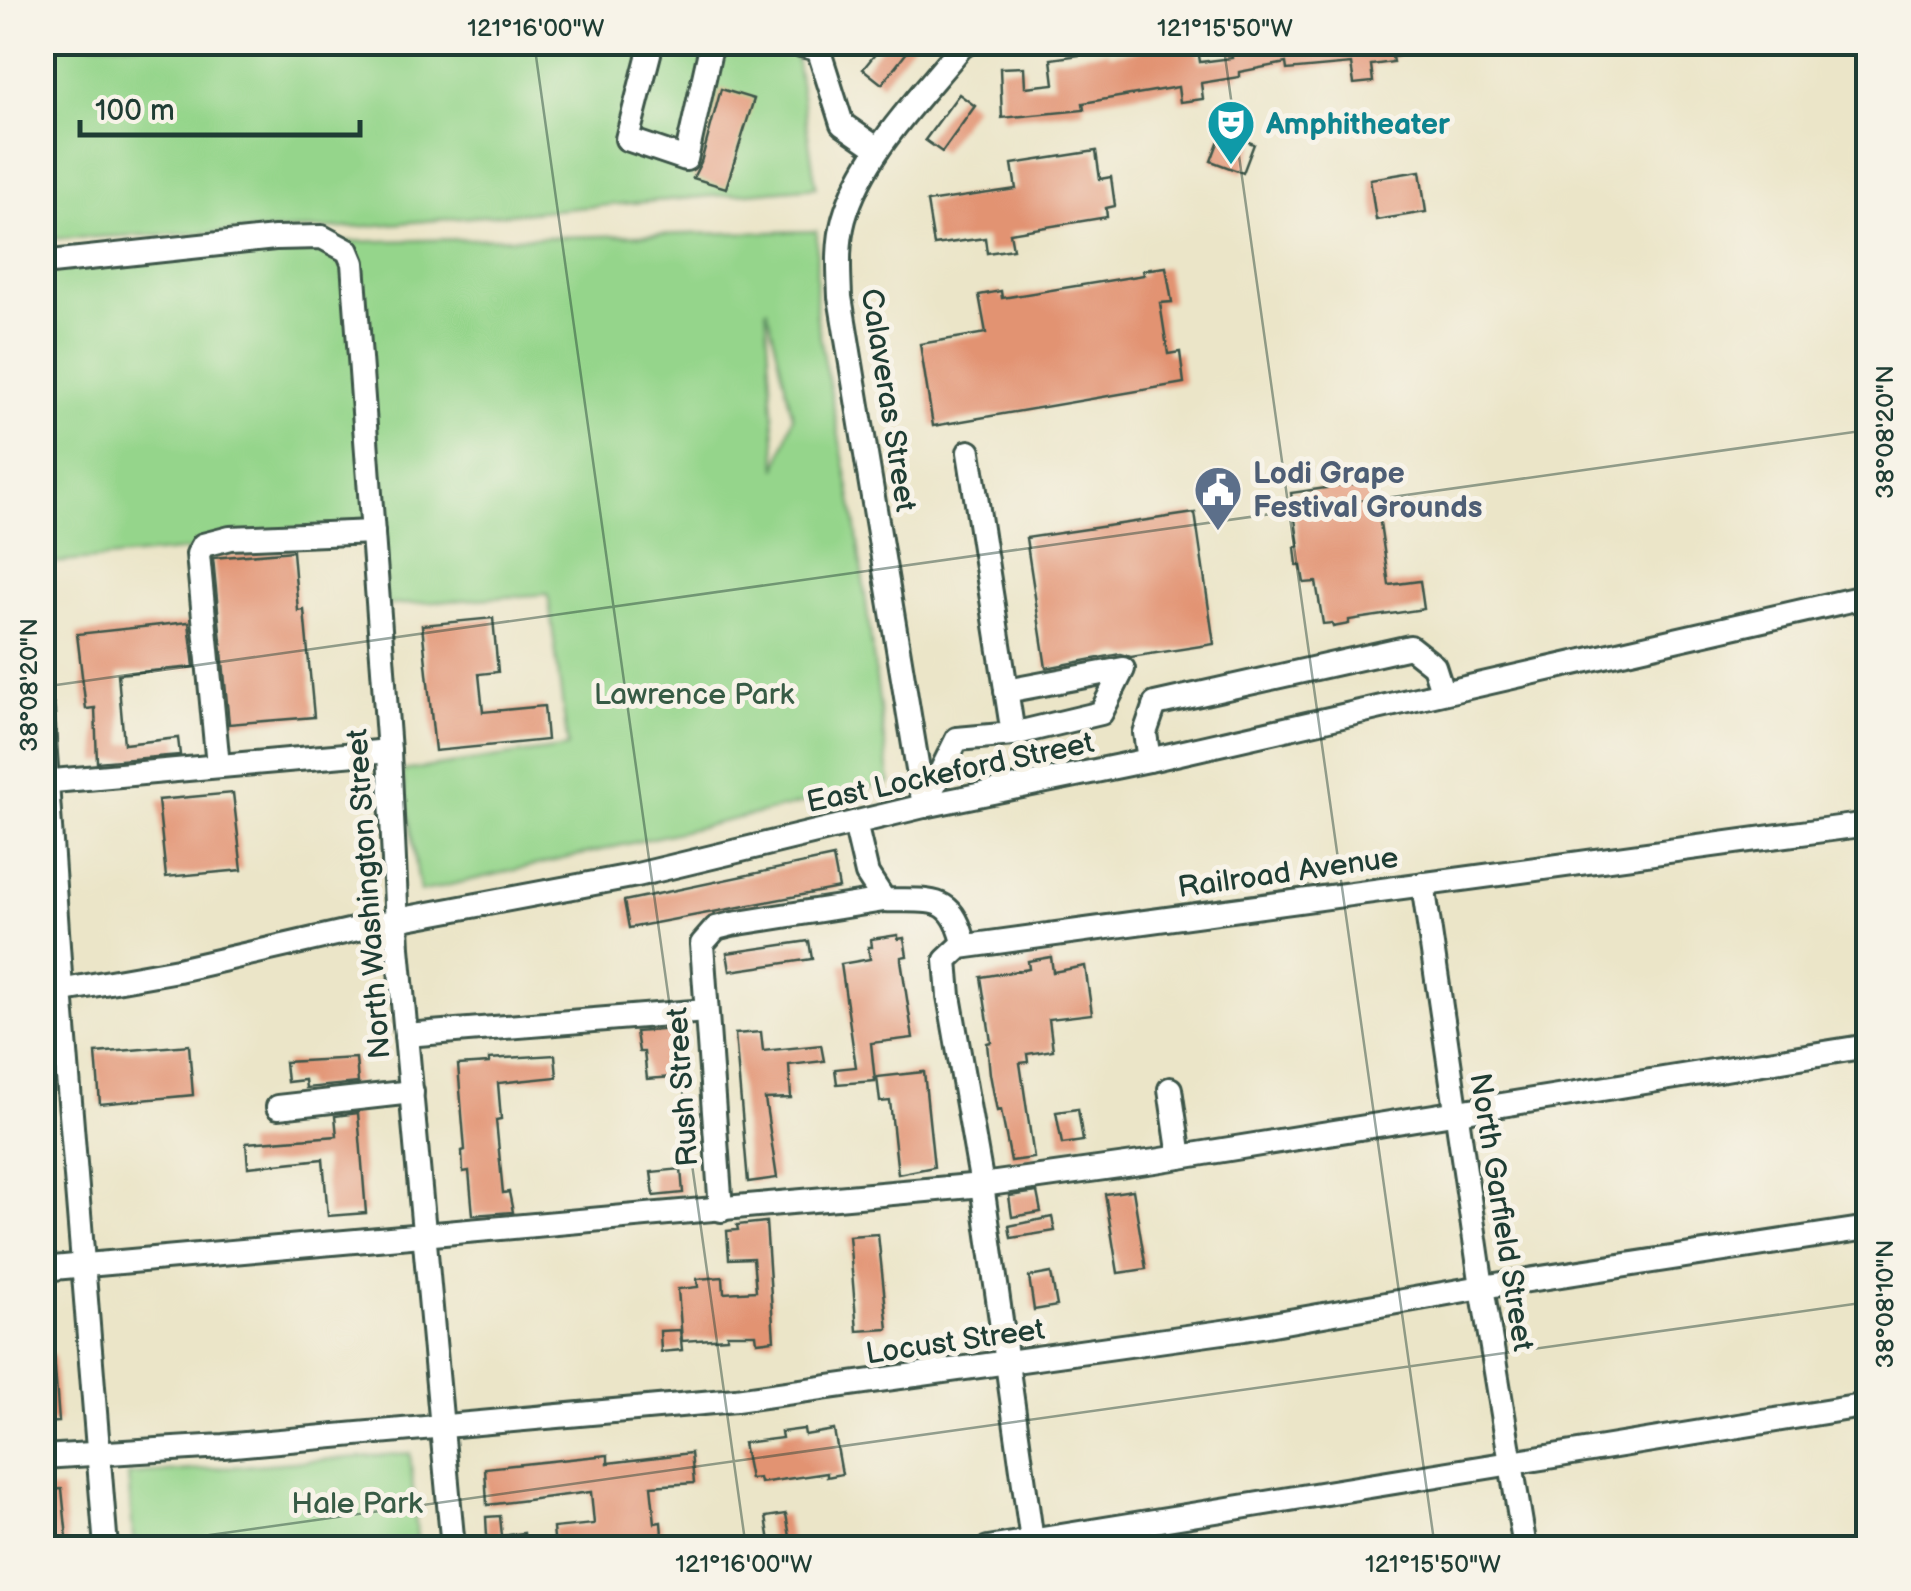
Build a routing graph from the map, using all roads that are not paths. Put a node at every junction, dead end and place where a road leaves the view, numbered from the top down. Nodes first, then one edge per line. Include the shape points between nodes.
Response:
1 (652, 42) edge
2 (712, 42) edge
3 (789, 42) edge
4 (969, 43) edge
5 (816, 46) edge
6 (878, 149) junction
7 (42, 263) edge
8 (969, 452) dead end
9 (372, 532) junction
10 (1868, 596) edge
11 (1006, 691) junction
12 (1442, 692) junction
13 (42, 708) edge
14 (1012, 734) junction
15 (389, 751) junction
16 (1149, 760) junction
17 (218, 766) junction
18 (46, 782) edge
19 (924, 806) junction
20 (855, 822) junction
21 (1868, 824) edge
22 (1423, 884) junction
23 (884, 900) junction
24 (396, 920) junction
25 (965, 946) junction
26 (52, 992) edge
27 (706, 1011) junction
28 (406, 1035) junction
29 (1868, 1046) edge
30 (1170, 1090) dead end
31 (412, 1092) junction
32 (278, 1107) dead end
33 (1456, 1112) junction
34 (1180, 1157) junction
35 (982, 1185) junction
36 (721, 1210) junction
37 (1868, 1228) edge
38 (425, 1234) junction
39 (84, 1266) junction
40 (42, 1269) edge
41 (1482, 1287) junction
42 (1007, 1364) junction
43 (1868, 1405) edge
44 (441, 1427) junction
45 (100, 1452) junction
46 (42, 1457) edge
47 (1511, 1463) junction
48 (1033, 1545) edge
49 (106, 1548) edge
50 (453, 1548) edge
51 (988, 1548) edge
52 (1526, 1548) edge

1 - 2 street via 627,140 686,159
3 - 5 street
4 - 6 street, Calaveras Street
5 - 6 street via 842,124
6 - 19 street, Calaveras Street via 844,220 840,297
7 - 9 street, North Washington Street via 275,238 322,237 348,251
8 - 11 street
9 - 15 street, North Washington Street
9 - 17 street via 204,544 198,554
10 - 12 street, East Lockeford Street
11 - 14 street
11 - 14 street via 1122,669 1101,712
12 - 16 street, East Lockeford Street
12 - 16 street via 1434,666 1410,647 1155,704 1145,732
13 - 18 street
14 - 19 street via 957,739
15 - 17 street
15 - 24 street, North Washington Street
16 - 19 street, East Lockeford Street
17 - 18 street
18 - 26 street
19 - 20 street, East Lockeford Street
20 - 23 street via 867,874
20 - 24 street, East Lockeford Street via 637,875
21 - 22 street, Railroad Avenue
22 - 25 street, Railroad Avenue
22 - 33 street, North Garfield Street
23 - 25 street via 948,908
23 - 27 street, Rush Street via 716,928 702,944
24 - 26 street, East Lockeford Street
24 - 28 street, North Washington Street
25 - 35 street via 946,960
26 - 39 street
27 - 28 street
27 - 36 street, Rush Street
28 - 31 street, North Washington Street
29 - 33 street
30 - 34 street
31 - 32 street
31 - 38 street, North Washington Street
33 - 34 street
33 - 41 street, North Garfield Street
34 - 35 street
35 - 36 street
35 - 42 street
36 - 38 street
37 - 41 street, Locust Street
38 - 39 street
38 - 44 street, North Washington Street
39 - 40 street
39 - 45 street
41 - 42 street, Locust Street
41 - 47 street, North Garfield Street
42 - 44 street, Locust Street via 736,1400
42 - 48 street
43 - 47 street
44 - 45 street, Locust Street
44 - 50 street, North Washington Street
45 - 46 street, Locust Street
45 - 49 street
47 - 48 street
47 - 52 street, North Garfield Street
48 - 51 street

